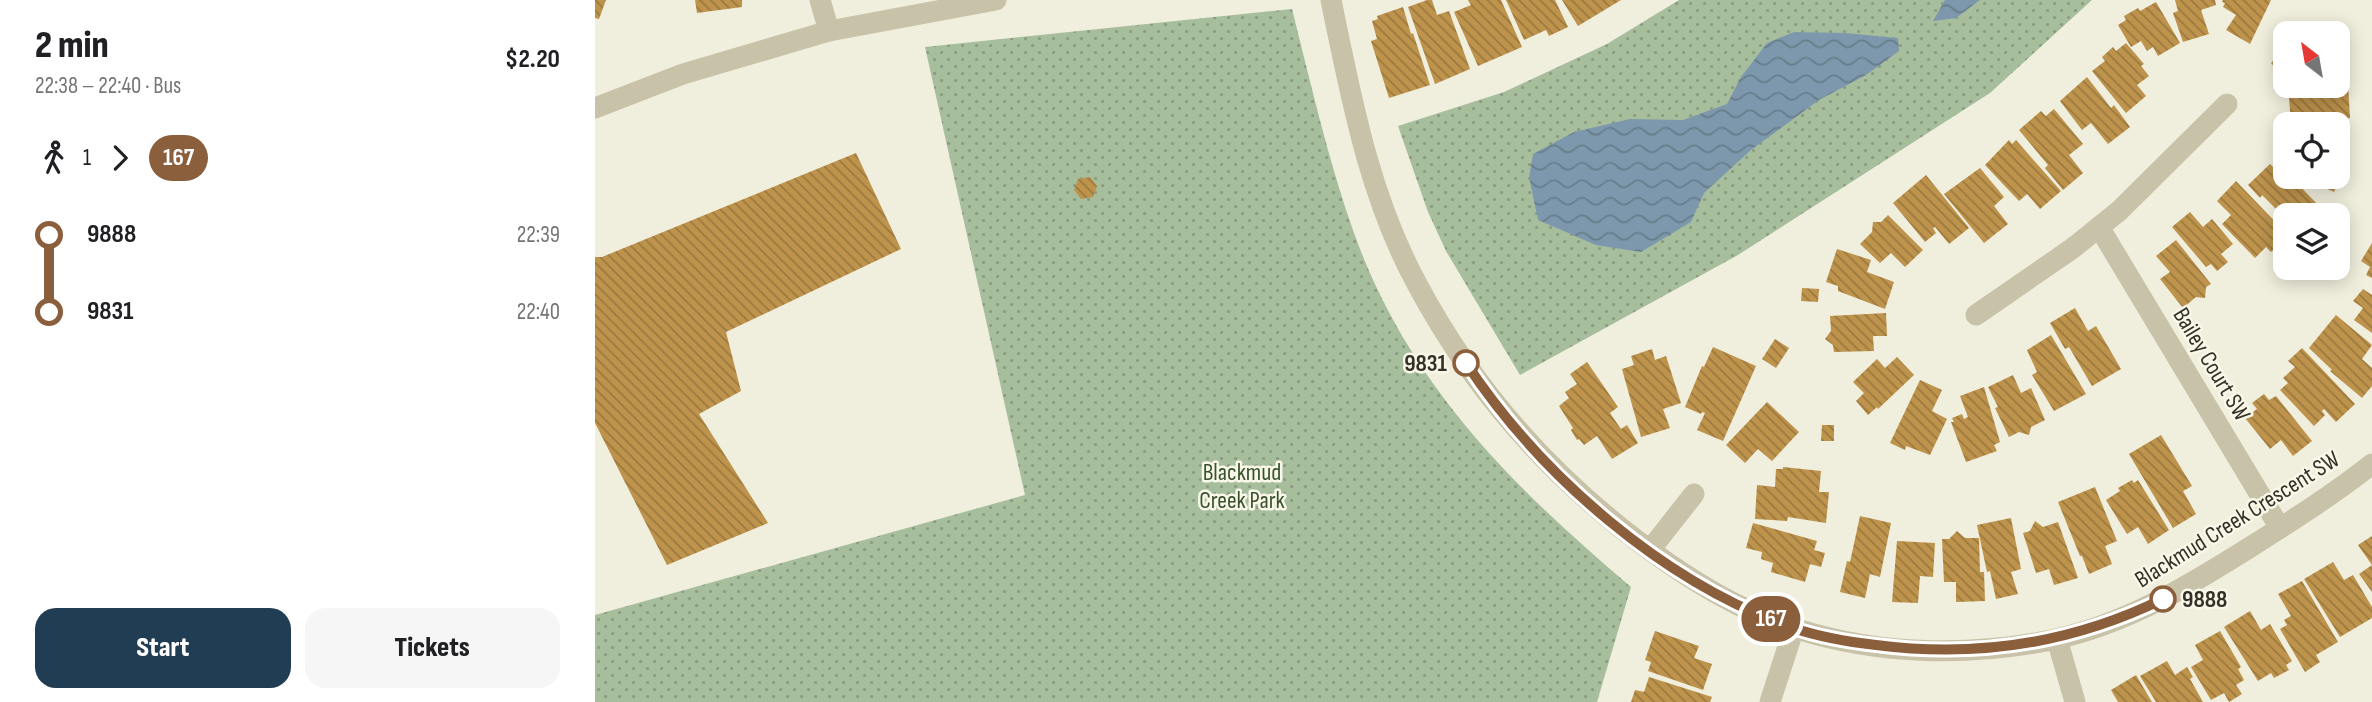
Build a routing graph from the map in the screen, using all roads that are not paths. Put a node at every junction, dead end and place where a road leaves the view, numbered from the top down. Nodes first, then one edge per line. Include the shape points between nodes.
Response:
1 (820, 0) edge
2 (996, 0) edge
3 (1331, 0) edge
4 (829, 31) junction
5 (2227, 104) dead end
6 (595, 108) edge
7 (2099, 227) junction
8 (1976, 315) dead end
9 (2372, 464) edge
10 (1694, 494) dead end
11 (2280, 528) junction
12 (1650, 550) junction
13 (1794, 628) junction
14 (2057, 639) junction
15 (1770, 702) edge
16 (2075, 702) edge

1 - 4 street
2 - 4 street
3 - 12 street, Blackmud Creek Crescent SW via 1370,169 1416,282 1476,378 1528,444
4 - 6 street via 683,74
5 - 7 street
7 - 8 street
7 - 11 street, Bailey Court SW
9 - 11 street, Blackmud Creek Crescent SW
10 - 12 street
11 - 14 street, Blackmud Creek Crescent SW via 2146,607
12 - 13 street, Blackmud Creek Crescent SW via 1705,587
13 - 14 street, Blackmud Creek Crescent SW via 1857,643 1941,651
13 - 15 street
14 - 16 street

